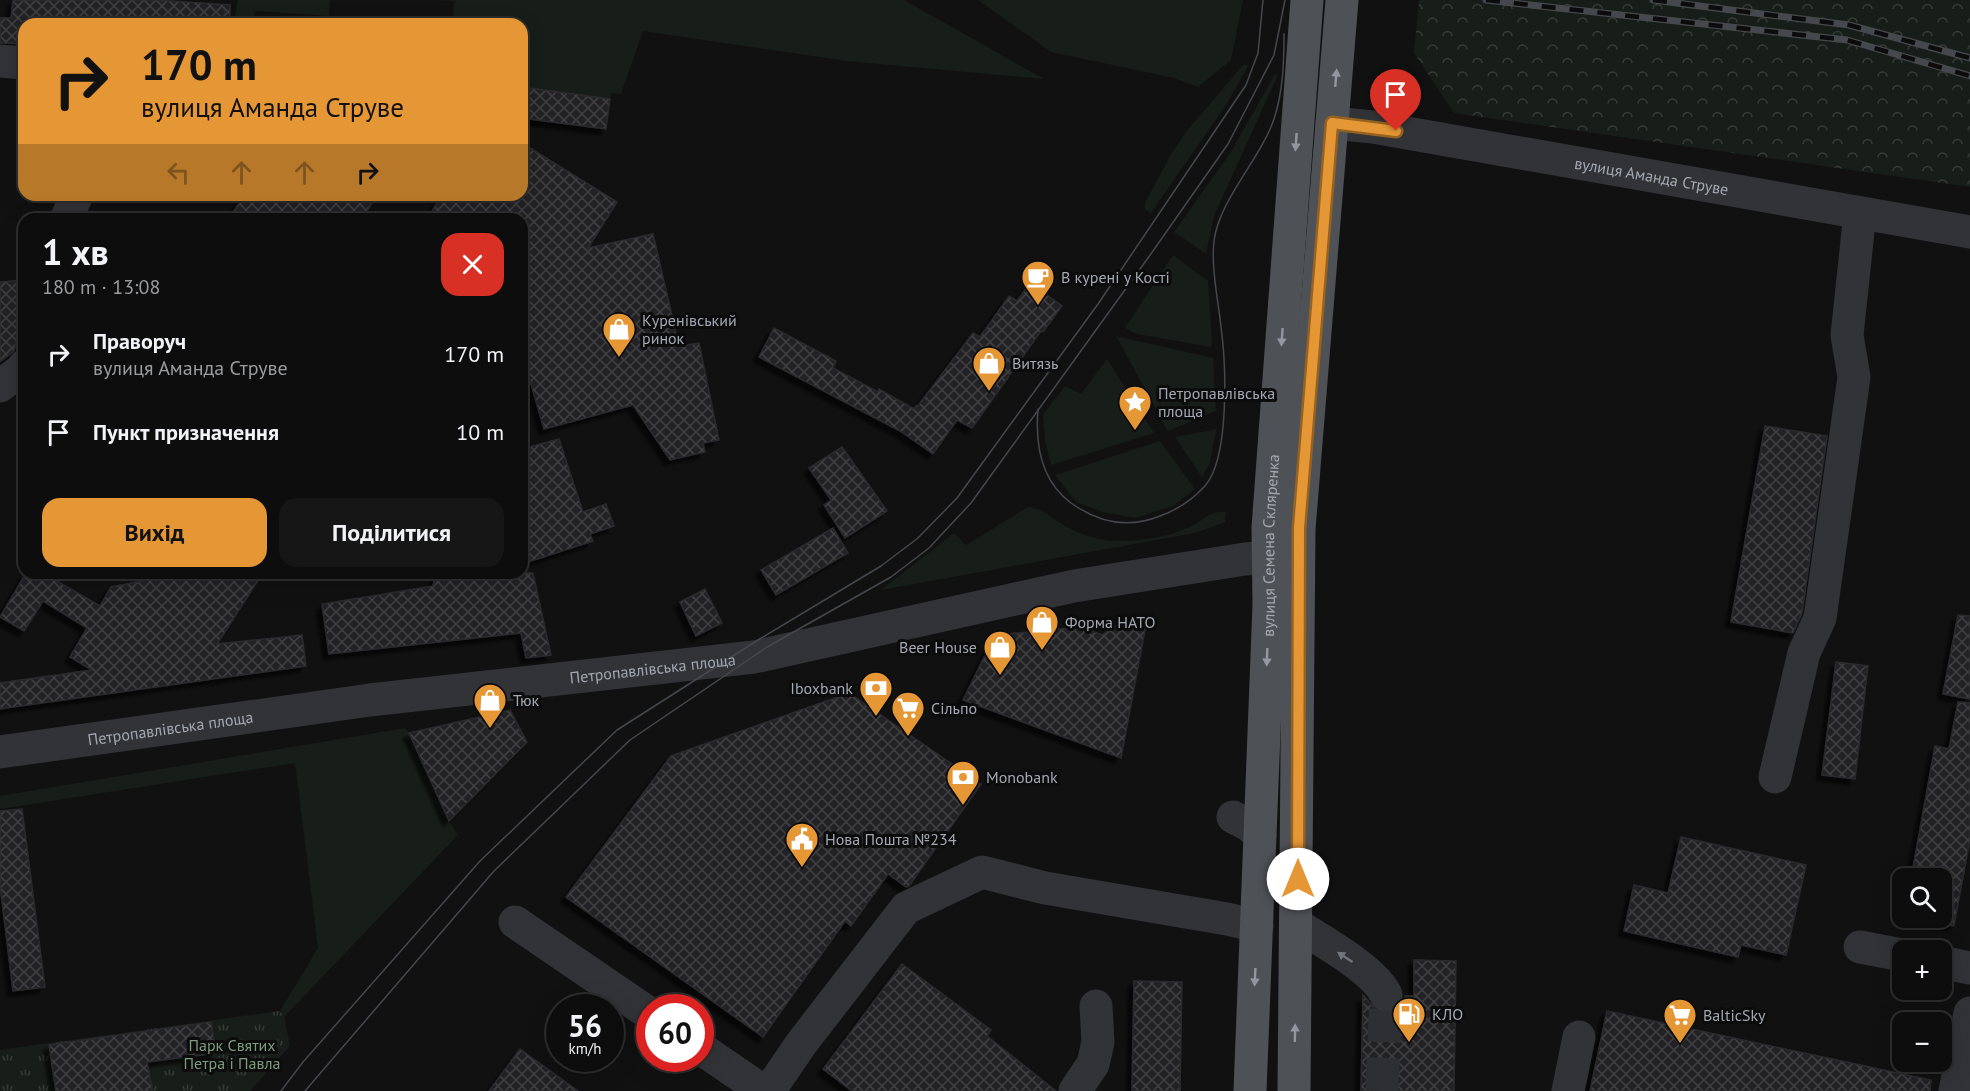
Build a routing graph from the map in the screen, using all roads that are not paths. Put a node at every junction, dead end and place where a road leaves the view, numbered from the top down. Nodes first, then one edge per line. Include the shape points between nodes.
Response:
1 (1306, 0) edge
2 (1342, 0) edge
3 (0, 62) edge
4 (18, 63) edge
5 (1332, 123) junction
6 (1860, 213) junction
7 (1970, 232) edge
8 (18, 372) edge
9 (0, 386) edge
10 (1284, 555) junction
11 (0, 752) edge
12 (1775, 777) dead end
13 (515, 922) dead end
14 (1297, 925) junction
15 (1257, 926) junction
16 (1860, 947) dead end
17 (1892, 953) edge
18 (1952, 964) edge
19 (1970, 968) edge
20 (1386, 995) tunnel mouth
21 (636, 1004) edge
22 (1096, 1006) dead end
23 (1970, 1013) edge
24 (1579, 1037) dead end
25 (714, 1058) edge
26 (763, 1091) edge
27 (769, 1091) edge
28 (1075, 1091) edge
29 (1250, 1091) edge
30 (1294, 1091) edge
31 (1568, 1091) edge
32 (1955, 1091) edge

1 -> 10 main road, вулиця Семена Скляренка via 1268,528
5 -> 2 main road, вулиця Семена Скляренка
3 - 4 street
5 - 6 street, вулиця Аманда Струве
5 - 10 main road, вулиця Семена Скляренка via 1299,528
6 - 7 street, вулиця Аманда Струве
6 - 12 street via 1847,334 1854,377 1820,618 1804,653
8 - 9 street
10 - 11 street, Петропавлівська площа via 1074,586 754,657 370,700
10 - 14 main road, вулиця Семена Скляренка
10 -> 15 main road, вулиця Семена Скляренка via 1269,605
13 - 21 street
20 -> 14 street via 1370,973
30 -> 14 main road, вулиця Семена Скляренка
15 - 27 street via 1045,888 982,872 906,908
15 -> 29 main road, вулиця Семена Скляренка
16 - 17 street
18 - 19 street
22 - 28 street via 1098,1042 1093,1064
23 - 32 street
24 - 31 street
25 - 26 street

